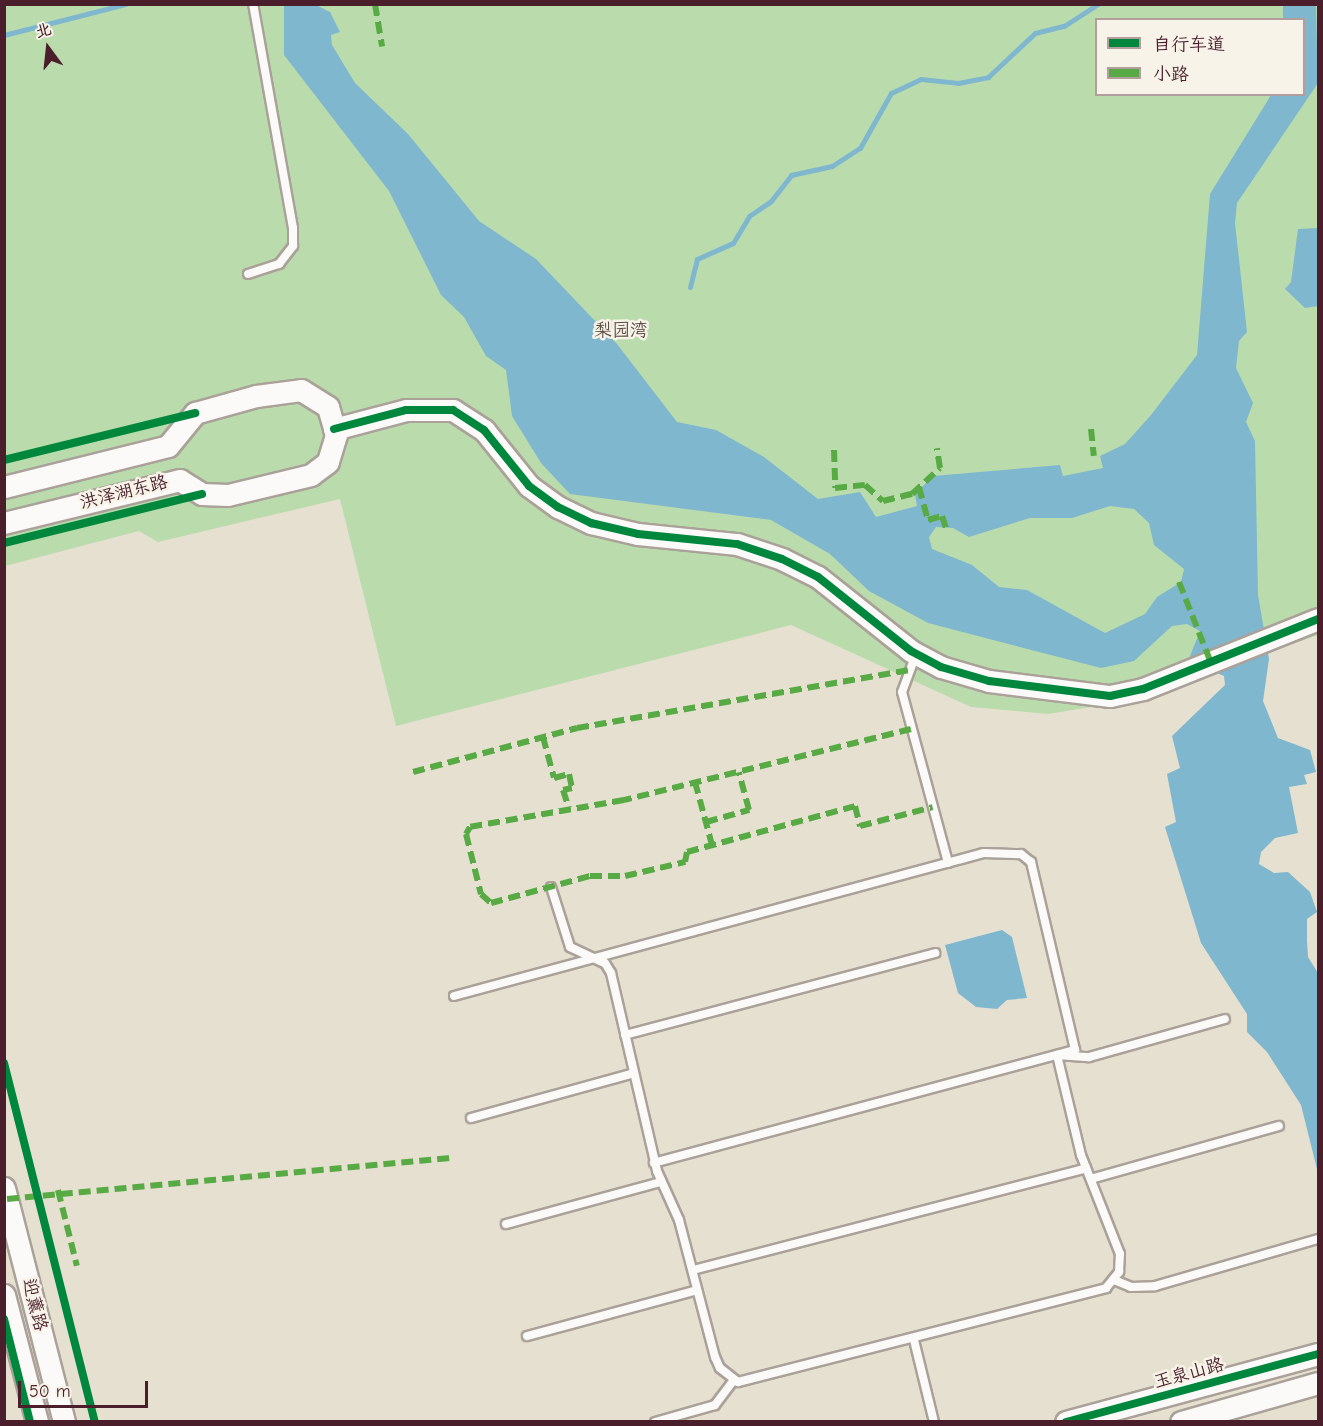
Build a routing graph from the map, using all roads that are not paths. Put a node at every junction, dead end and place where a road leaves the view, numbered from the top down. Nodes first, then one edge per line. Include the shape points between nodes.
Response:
1 (253, 4) edge
2 (248, 274) dead end
3 (334, 429) junction
4 (4, 487) edge
5 (4, 523) edge
6 (1318, 619) edge
7 (916, 654) junction
8 (948, 863) junction
9 (551, 887) dead end
10 (935, 953) dead end
11 (596, 958) junction
12 (453, 996) dead end
13 (1225, 1019) dead end
14 (625, 1035) junction
15 (1057, 1055) junction
16 (631, 1074) junction
17 (471, 1118) dead end
18 (1279, 1126) dead end
19 (654, 1163) junction
20 (1086, 1168) junction
21 (1094, 1178) junction
22 (662, 1182) junction
23 (4, 1188) edge
24 (506, 1224) dead end
25 (1318, 1239) edge
26 (693, 1270) junction
27 (1114, 1280) junction
28 (698, 1290) junction
29 (4, 1295) edge
30 (527, 1335) dead end
31 (914, 1340) junction
32 (1318, 1354) edge
33 (734, 1380) junction
34 (1318, 1383) edge
35 (37, 1422) edge
36 (64, 1422) edge
37 (655, 1422) edge
38 (934, 1422) edge
39 (1066, 1422) edge
40 (1181, 1422) edge

1 - 2 lane via 293,228 292,246 279,264
3 - 4 street, 洪泽湖东路 via 328,406 301,390 256,396 195,412 168,446
3 - 5 street, 洪泽湖东路 via 328,462 311,475 228,495 202,494 180,480
3 - 7 street via 406,410 453,410 484,430 529,486 558,507 591,523 638,534 737,544 782,559 818,577
6 - 7 street via 1143,689 1110,696 989,681
7 - 8 lane via 902,692
8 - 11 lane
8 - 15 lane via 997,852 1021,854 1031,862 1075,1050
9 - 11 lane via 570,946
10 - 14 lane
11 - 12 lane
11 - 14 lane via 611,974
13 - 15 lane via 1089,1058
14 - 16 lane
15 - 19 lane
15 - 20 lane
16 - 17 lane
16 - 19 lane
18 - 21 lane
19 - 22 lane
20 - 21 lane
20 - 26 lane
21 - 27 lane via 1120,1254
22 - 24 lane
22 - 26 lane
23 - 36 street, 迎薰路
25 - 27 lane via 1155,1286 1131,1287
26 - 28 lane
27 - 31 lane via 1095,1293
28 - 30 lane
28 - 33 lane via 717,1363
29 - 35 street, 迎薰路
31 - 33 lane via 752,1382
31 - 38 lane
32 - 39 street, 玉泉山路
33 - 37 lane via 716,1405
34 - 40 street

